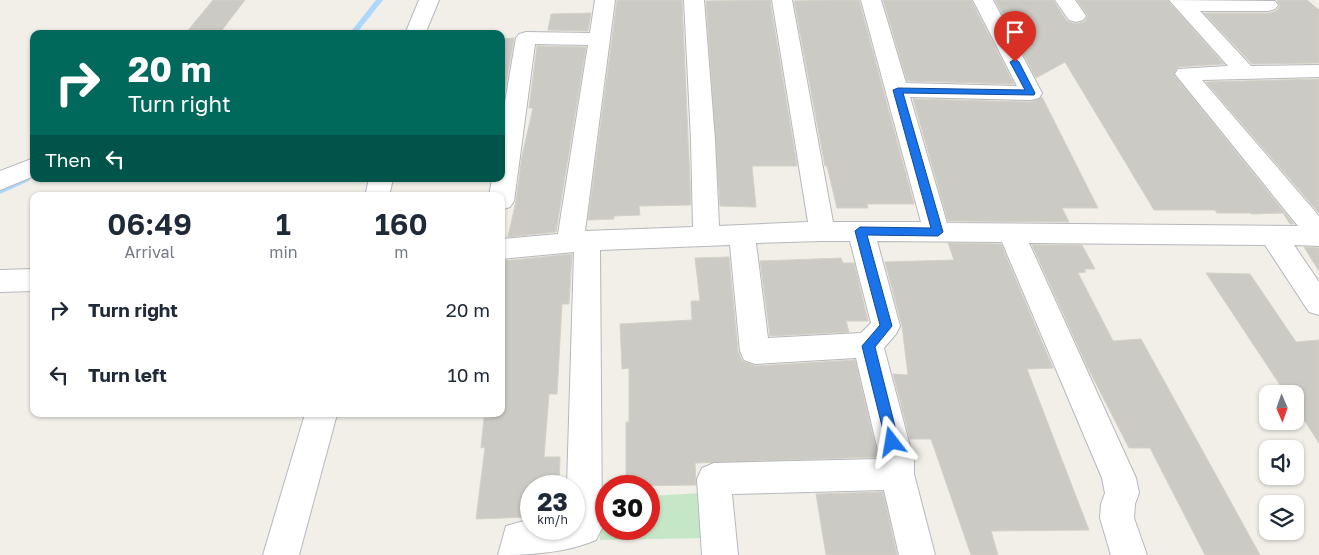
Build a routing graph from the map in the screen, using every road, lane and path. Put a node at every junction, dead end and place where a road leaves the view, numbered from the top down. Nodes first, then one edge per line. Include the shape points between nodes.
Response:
1 (429, 0) edge
2 (605, 0) edge
3 (694, 0) edge
4 (782, 0) edge
5 (871, 0) edge
6 (983, 0) edge
7 (1064, 0) edge
8 (1182, 3) edge
9 (1268, 5) dead end
10 (1076, 16) dead end
11 (417, 30) edge
12 (600, 38) junction
13 (1319, 71) edge
14 (1244, 72) junction
15 (898, 90) junction
16 (30, 168) edge
17 (505, 175) edge
18 (0, 181) edge
19 (822, 231) junction
20 (860, 231) junction
21 (938, 232) junction
22 (1011, 232) junction
23 (742, 234) junction
24 (1319, 235) edge
25 (706, 236) junction
26 (1273, 236) junction
27 (579, 242) junction
28 (505, 249) edge
29 (30, 280) edge
30 (0, 281) edge
31 (1319, 304) edge
32 (868, 346) junction
33 (320, 417) edge
34 (897, 474) junction
35 (281, 555) edge
36 (516, 555) edge
37 (720, 555) edge
38 (916, 555) edge
39 (1129, 555) edge

1 - 11 street
2 - 12 street
3 - 25 street
4 - 19 street
5 - 15 street
6 - 15 street via 1030,93
7 - 10 street
8 - 9 street
8 - 14 street
12 - 17 street via 526,38
12 - 27 street
13 - 14 street
14 - 24 street via 1186,74
15 - 21 street
16 - 18 street
19 - 20 street
19 - 23 street
20 - 21 street
20 - 32 street via 886,326
21 - 22 street
22 - 26 street
22 - 39 street via 1119,478 1122,493 1117,518
23 - 25 street
23 - 32 street via 755,351
24 - 26 street
25 - 27 street
26 - 31 street
27 - 28 street
27 - 36 street via 584,528 519,539
29 - 30 street
32 - 34 street via 897,461
33 - 35 street
34 - 37 street via 714,479
34 - 38 street

